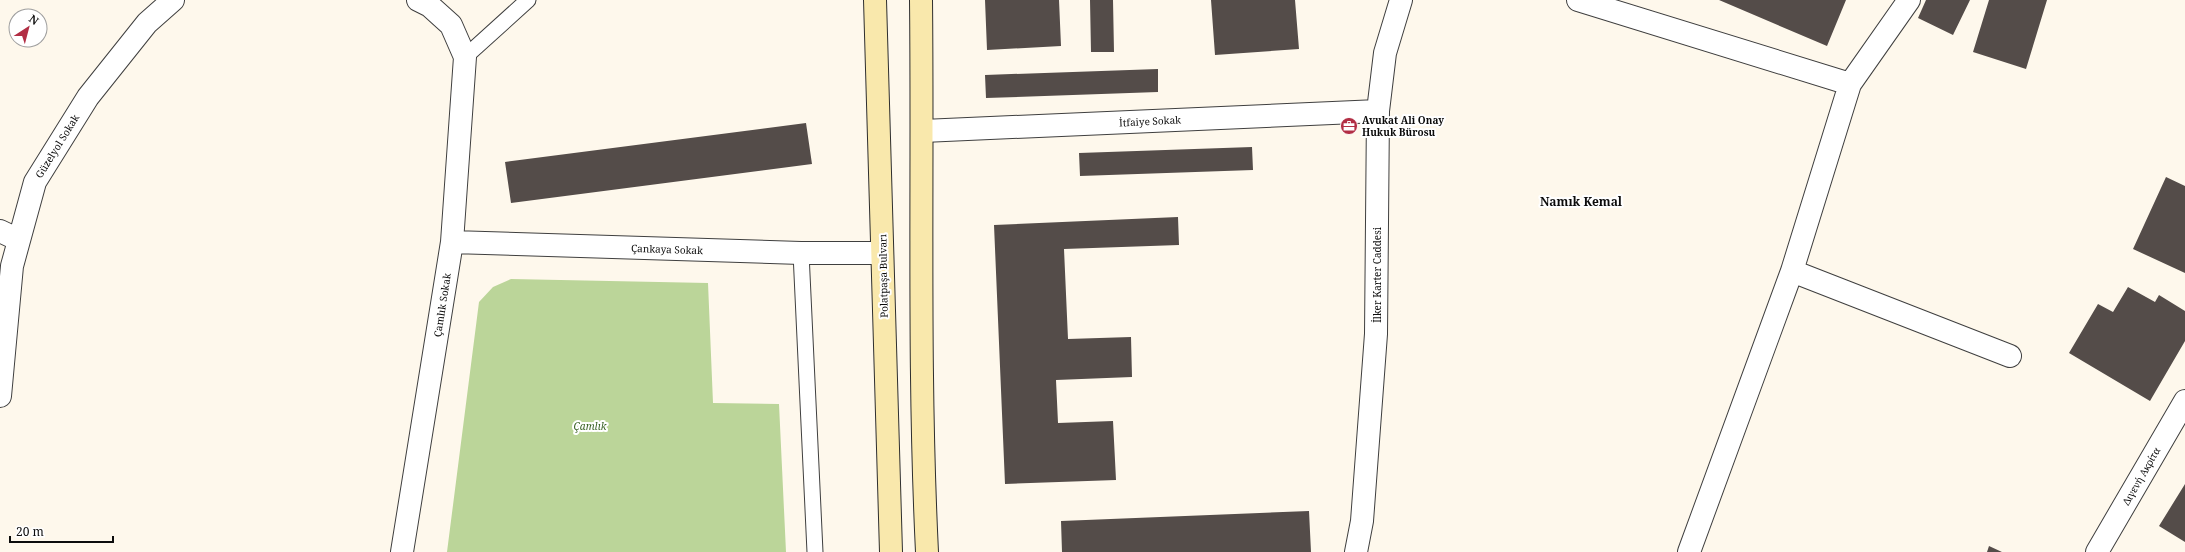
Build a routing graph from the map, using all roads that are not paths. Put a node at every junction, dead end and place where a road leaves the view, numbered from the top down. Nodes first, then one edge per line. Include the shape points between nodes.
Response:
1 (173, 0) edge
2 (418, 0) edge
3 (528, 0) edge
4 (875, 0) edge
5 (921, 0) edge
6 (1401, 0) edge
7 (1578, 0) edge
8 (1909, 0) edge
9 (465, 57) junction
10 (1850, 84) junction
11 (1378, 111) junction
12 (923, 132) junction
13 (9, 236) edge
14 (452, 242) junction
15 (801, 253) junction
16 (882, 253) junction
17 (1792, 271) junction
18 (2010, 356) dead end
19 (0, 396) edge
20 (2185, 401) edge
21 (402, 552) edge
22 (815, 552) edge
23 (892, 552) edge
24 (926, 552) edge
25 (1356, 552) edge
26 (1689, 552) edge
27 (2097, 552) edge

1 - 13 street, Güzelyol Sokak via 147,23 88,97 35,182
2 - 9 street via 430,6 451,25
3 - 9 lane
4 - 16 main road, Polatpaşa Bulvarı
5 - 12 main road
6 - 11 street, İlker Karter Caddesi via 1385,53
7 - 10 street
8 - 10 street
9 - 14 street, Çamlık Sokak
10 - 17 street
11 - 12 street, İtfaiye Sokak
11 - 25 street, İlker Karter Caddesi via 1376,334 1362,521
12 - 24 main road via 920,254
13 - 19 street, Güzelyol Sokak via 12,266
14 - 15 street, Çankaya Sokak
14 - 21 street, Çamlık Sokak
15 - 16 street, Çankaya Sokak
15 - 22 lane
16 - 23 main road, Polatpaşa Bulvarı
17 - 18 street
17 - 26 street
20 - 27 street, Διγενή Ακρίτα

